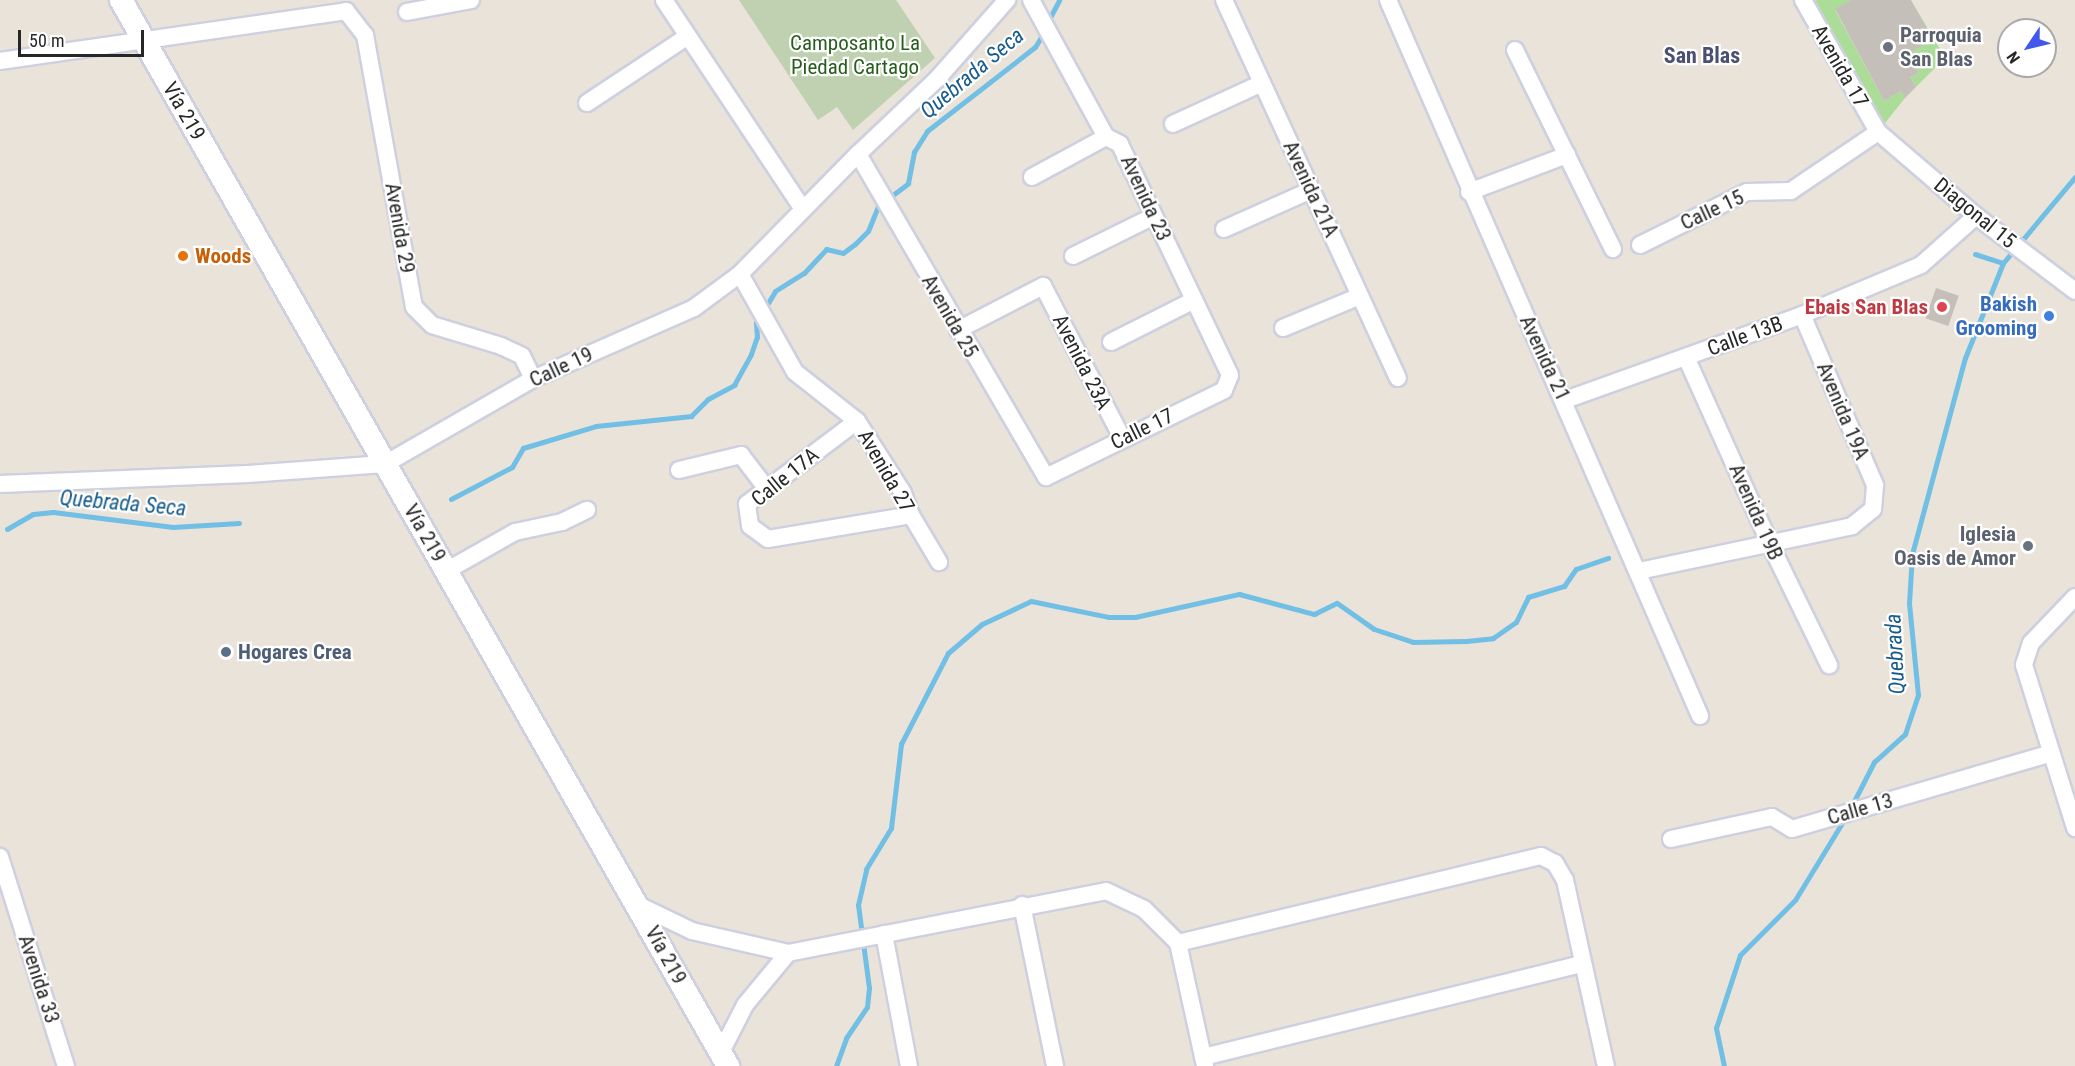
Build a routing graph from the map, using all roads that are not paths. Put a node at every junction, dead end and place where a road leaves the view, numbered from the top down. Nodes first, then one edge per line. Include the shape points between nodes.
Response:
1 (121, 0) edge
2 (471, 0) edge
3 (664, 0) edge
4 (1007, 0) edge
5 (1031, 0) edge
6 (1224, 0) edge
7 (1388, 0) edge
8 (1803, 0) edge
9 (407, 12) dead end
10 (688, 36) junction
11 (144, 41) junction
12 (1515, 50) dead end
13 (0, 61) edge
14 (1262, 83) junction
15 (587, 103) dead end
16 (1173, 124) dead end
17 (1878, 132) junction
18 (1106, 137) junction
19 (858, 153) junction
20 (1567, 155) junction
21 (1032, 177) dead end
22 (1311, 190) junction
23 (1468, 192) junction
24 (803, 209) junction
25 (1154, 216) junction
26 (1976, 216) junction
27 (1224, 229) dead end
28 (1641, 245) dead end
29 (1613, 249) dead end
30 (1073, 256) dead end
31 (740, 274) junction
32 (2075, 291) edge
33 (1360, 296) junction
34 (1194, 300) junction
35 (1802, 315) junction
36 (1283, 328) dead end
37 (958, 330) junction
38 (1111, 342) dead end
39 (1686, 357) junction
40 (1230, 375) joint
41 (1398, 378) dead end
42 (533, 379) junction
43 (1565, 400) junction
44 (857, 421) junction
45 (1122, 438) junction
46 (385, 464) junction
47 (679, 471) dead end
48 (1046, 477) joint
49 (0, 484) edge
50 (767, 489) junction
51 (587, 510) dead end
52 (911, 515) junction
53 (1770, 544) junction
54 (939, 562) dead end
55 (446, 571) junction
56 (1639, 571) junction
57 (2075, 597) edge
58 (1829, 665) dead end
59 (1700, 716) dead end
60 (2049, 754) junction
61 (2075, 828) edge
62 (1671, 838) dead end
63 (0, 857) edge
64 (638, 904) junction
65 (1022, 905) junction
66 (884, 934) junction
67 (1178, 943) junction
68 (788, 953) junction
69 (1583, 964) junction
70 (724, 1059) edge
71 (1204, 1062) edge
72 (66, 1066) edge
73 (909, 1066) edge
74 (1055, 1066) edge
75 (1606, 1066) edge

1 - 11 main road, Vía 219
2 - 9 street
3 - 10 street
4 - 19 street, Calle 19 via 937,79
5 - 18 street, Avenida 23
6 - 14 street, Avenida 21A
7 - 23 street, Avenida 21
8 - 17 street, Avenida 17
10 - 15 street
10 - 24 street
11 - 13 street
11 - 42 street, Avenida 29 via 346,10 365,35 414,307 432,325 522,356
11 - 46 main road, Vía 219
12 - 20 street
14 - 16 street
14 - 22 street, Avenida 21A
17 - 26 street, Diagonal 15
17 - 28 street, Calle 15 via 1791,191 1747,192
18 - 21 street
18 - 25 street, Avenida 23 via 1120,144
19 - 24 street, Calle 19
19 - 37 street, Avenida 25
20 - 23 street
20 - 29 street
22 - 27 street
22 - 33 street, Avenida 21A
23 - 43 street, Avenida 21
24 - 31 street, Calle 19
25 - 30 street
25 - 34 street, Avenida 23
26 - 32 street, Diagonal 15
26 - 35 street, Calle 13B via 1921,265
31 - 42 street, Calle 19 via 694,308
31 - 44 street, Avenida 27 via 795,372
33 - 36 street
33 - 41 street, Avenida 21A
34 - 38 street
34 - 40 street, Avenida 23
35 - 39 street, Calle 13B
35 - 53 street, Avenida 19A via 1875,484 1873,509 1852,526
37 - 45 street, Avenida 23A via 1043,286
37 - 48 street, Avenida 25
39 - 43 street, Calle 13B
39 - 53 street, Avenida 19B
40 - 45 street, Calle 17 via 1224,390
42 - 46 street, Calle 19
43 - 56 street, Avenida 21
44 - 50 street, Calle 17A
44 - 52 street, Avenida 27 via 903,493
45 - 48 street, Calle 17
46 - 49 street, Calle 19
46 - 55 main road, Vía 219
47 - 50 street via 741,455
50 - 52 street, Calle 17A via 747,504 750,526 768,539
51 - 55 street via 562,522 515,532
52 - 54 street, Avenida 27
53 - 56 street
53 - 58 street, Avenida 19B
55 - 64 main road, Vía 219
56 - 59 street, Avenida 21
57 - 60 street via 2031,643 2024,665
60 - 61 street
60 - 62 street, Calle 13 via 1792,829 1772,817
63 - 72 street, Avenida 33
64 - 68 street via 692,931
64 - 70 main road, Vía 219
65 - 66 street
65 - 67 street via 1106,891 1144,909
65 - 74 street
66 - 68 street
66 - 73 street
67 - 69 street via 1541,856 1554,863 1565,880
67 - 71 street
68 - 70 street via 746,1005
69 - 71 street
69 - 75 street

